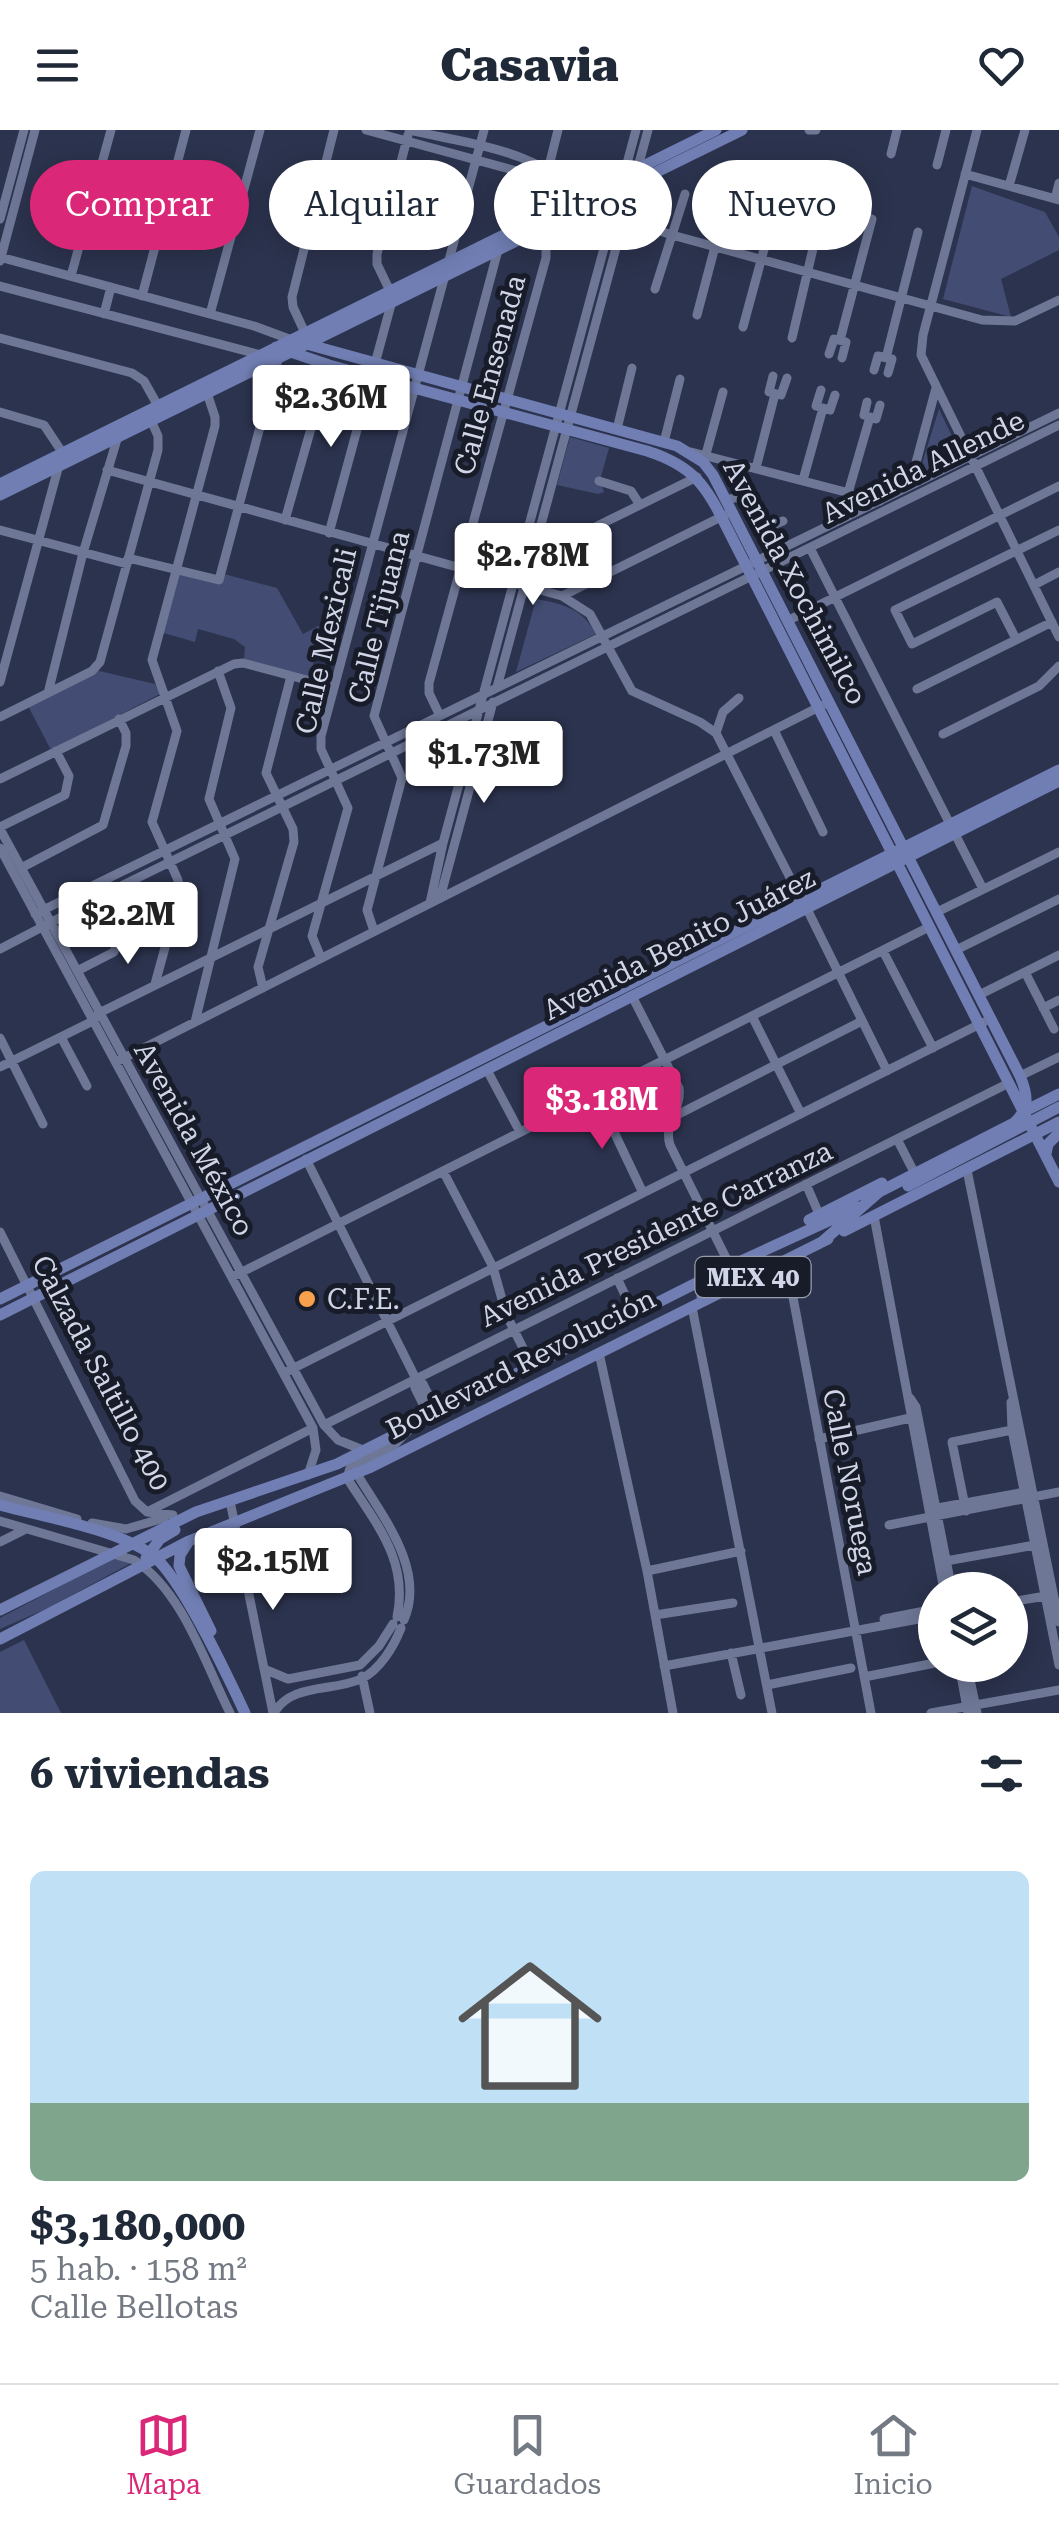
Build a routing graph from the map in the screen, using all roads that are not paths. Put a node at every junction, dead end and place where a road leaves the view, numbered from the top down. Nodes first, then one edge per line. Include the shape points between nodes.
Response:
1 (24, 130) edge
2 (35, 130) edge
3 (111, 130) edge
4 (186, 130) edge
5 (260, 130) edge
6 (334, 130) edge
7 (366, 130) edge
8 (484, 130) edge
9 (558, 130) edge
10 (636, 130) edge
11 (648, 130) edge
12 (716, 130) edge
13 (742, 130) edge
14 (897, 130) edge
15 (946, 130) edge
16 (976, 130) edge
17 (1025, 130) edge
18 (408, 134) edge
19 (479, 148) junction
20 (891, 154) dead end
21 (476, 160) junction
22 (518, 160) edge
23 (550, 160) edge
24 (632, 160) edge
25 (640, 160) edge
26 (654, 160) edge
27 (672, 161) edge
28 (937, 164) dead end
29 (494, 166) edge
30 (965, 174) junction
31 (1059, 183) edge
32 (1009, 186) junction
33 (684, 194) dead end
34 (1057, 200) edge
35 (0, 219) edge
36 (918, 232) dead end
37 (672, 235) joint
38 (692, 240) edge
39 (494, 245) edge
40 (498, 250) joint
41 (546, 250) edge
42 (606, 250) edge
43 (615, 250) edge
44 (667, 250) edge
45 (715, 250) edge
46 (727, 250) edge
47 (765, 250) edge
48 (813, 250) edge
49 (864, 250) edge
50 (0, 258) edge
51 (762, 260) junction
52 (447, 268) junction
53 (807, 272) junction
54 (71, 276) junction
55 (854, 285) junction
56 (0, 286) edge
57 (110, 287) junction
58 (655, 289) dead end
59 (142, 296) junction
60 (391, 296) junction
61 (901, 298) junction
62 (1059, 300) edge
63 (931, 306) junction
64 (104, 314) junction
65 (210, 314) junction
66 (697, 315) dead end
67 (744, 328) dead end
68 (0, 338) edge
69 (792, 338) dead end
70 (840, 341) junction
71 (290, 345) junction
72 (830, 354) dead end
73 (261, 355) junction
74 (842, 358) dead end
75 (886, 358) junction
76 (374, 362) junction
77 (329, 365) junction
78 (632, 368) dead end
79 (874, 370) dead end
80 (888, 373) dead end
81 (418, 374) junction
82 (371, 376) junction
83 (773, 376) dead end
84 (786, 378) dead end
85 (680, 379) dead end
86 (205, 388) junction
87 (414, 388) junction
88 (936, 388) junction
89 (821, 390) dead end
90 (723, 392) dead end
91 (460, 393) junction
92 (775, 394) junction
93 (835, 394) dead end
94 (867, 402) dead end
95 (505, 405) junction
96 (880, 406) dead end
97 (823, 408) junction
98 (0, 412) edge
99 (152, 412) junction
100 (1059, 413) edge
101 (870, 417) junction
102 (564, 421) junction
103 (1059, 425) edge
104 (617, 429) junction
105 (118, 436) junction
106 (664, 442) junction
107 (690, 452) junction
108 (706, 454) junction
109 (61, 459) junction
110 (972, 461) junction
111 (756, 468) junction
112 (107, 470) junction
113 (697, 477) junction
114 (802, 480) junction
115 (599, 481) dead end
116 (150, 482) junction
117 (910, 486) junction
118 (1059, 486) edge
119 (1, 490) edge
120 (848, 492) junction
121 (196, 494) junction
122 (880, 501) junction
123 (640, 505) junction
124 (0, 506) edge
125 (239, 507) junction
126 (728, 509) junction
127 (1000, 516) junction
128 (285, 520) junction
129 (784, 521) dead end
130 (0, 530) edge
131 (1059, 530) edge
132 (329, 533) junction
133 (38, 540) junction
134 (372, 546) junction
135 (810, 548) junction
136 (1017, 550) junction
137 (84, 552) junction
138 (417, 558) junction
139 (532, 558) junction
140 (127, 561) junction
141 (756, 568) junction
142 (460, 569) junction
143 (174, 570) junction
144 (1059, 572) edge
145 (513, 583) junction
146 (1034, 585) junction
147 (524, 586) junction
148 (562, 596) junction
149 (835, 597) junction
150 (789, 620) junction
151 (1052, 622) junction
152 (603, 636) junction
153 (1059, 637) edge
154 (1016, 639) junction
155 (609, 647) junction
156 (1059, 666) edge
157 (218, 671) junction
158 (291, 676) junction
159 (0, 682) edge
160 (333, 687) junction
161 (497, 687) junction
162 (917, 689) dead end
163 (48, 692) junction
164 (484, 694) junction
165 (164, 697) junction
166 (739, 698) dead end
167 (492, 704) junction
168 (824, 704) junction
169 (480, 710) junction
170 (440, 716) junction
171 (0, 717) edge
172 (120, 720) junction
173 (774, 730) junction
174 (716, 733) junction
175 (943, 734) dead end
176 (386, 742) junction
177 (56, 751) junction
178 (391, 754) junction
179 (727, 754) junction
180 (332, 769) junction
181 (1059, 770) edge
182 (0, 778) edge
183 (337, 780) junction
184 (1059, 781) edge
185 (277, 796) junction
186 (283, 806) junction
187 (220, 824) junction
188 (0, 828) edge
189 (952, 829) junction
190 (824, 832) dead end
191 (226, 835) junction
192 (443, 843) junction
193 (0, 848) edge
194 (164, 851) junction
195 (1059, 852) edge
196 (901, 855) junction
197 (170, 862) junction
198 (21, 868) junction
199 (376, 876) junction
200 (115, 889) junction
201 (984, 889) junction
202 (1059, 898) edge
203 (435, 901) junction
204 (322, 902) junction
205 (804, 904) junction
206 (40, 912) junction
207 (937, 912) junction
208 (46, 924) junction
209 (270, 928) junction
210 (929, 928) junction
211 (374, 931) junction
212 (0, 948) edge
213 (956, 950) junction
214 (883, 951) junction
215 (1059, 955) edge
216 (209, 958) junction
217 (321, 958) junction
218 (687, 962) junction
219 (77, 972) junction
220 (1025, 972) junction
221 (839, 973) junction
222 (154, 984) junction
223 (262, 988) junction
224 (979, 995) junction
225 (632, 996) junction
226 (1059, 1000) edge
227 (1043, 1008) junction
228 (752, 1016) junction
229 (96, 1017) junction
230 (991, 1018) junction
231 (194, 1022) junction
232 (862, 1022) junction
233 (978, 1025) junction
234 (1054, 1029) dead end
235 (61, 1037) junction
236 (0, 1038) edge
237 (932, 1048) junction
238 (1059, 1057) edge
239 (120, 1060) junction
240 (664, 1060) junction
241 (12, 1062) junction
242 (481, 1065) junction
243 (776, 1065) junction
244 (0, 1067) edge
245 (887, 1070) junction
246 (1020, 1076) junction
247 (1007, 1084) junction
248 (87, 1086) dead end
249 (596, 1094) junction
250 (1059, 1094) edge
251 (1059, 1107) edge
252 (801, 1114) junction
253 (670, 1118) junction
254 (1059, 1122) edge
255 (43, 1124) dead end
256 (1030, 1124) junction
257 (334, 1132) junction
258 (520, 1132) junction
259 (1059, 1133) edge
260 (898, 1138) junction
261 (324, 1149) junction
262 (1006, 1150) junction
263 (1047, 1157) junction
264 (306, 1159) junction
265 (967, 1170) junction
266 (443, 1171) junction
267 (914, 1171) junction
268 (684, 1172) junction
269 (1059, 1182) edge
270 (806, 1184) junction
271 (643, 1192) junction
272 (196, 1200) junction
273 (863, 1206) junction
274 (203, 1213) junction
275 (820, 1214) junction
276 (874, 1216) junction
277 (339, 1222) junction
278 (712, 1231) junction
279 (0, 1232) edge
280 (822, 1242) junction
281 (786, 1260) junction
282 (730, 1266) junction
283 (493, 1267) junction
284 (236, 1274) junction
285 (617, 1278) junction
286 (27, 1286) junction
287 (33, 1298) junction
288 (0, 1300) edge
289 (692, 1307) junction
290 (634, 1314) junction
291 (0, 1315) edge
292 (388, 1320) junction
293 (514, 1330) junction
294 (599, 1353) junction
295 (532, 1366) junction
296 (288, 1370) junction
297 (416, 1379) junction
298 (909, 1396) junction
299 (1011, 1399) junction
300 (434, 1416) junction
301 (910, 1418) junction
302 (324, 1425) junction
303 (413, 1427) junction
304 (313, 1428) junction
305 (1012, 1430) junction
306 (819, 1438) junction
307 (366, 1450) junction
308 (308, 1476) junction
309 (352, 1476) junction
310 (1059, 1492) edge
311 (1030, 1495) junction
312 (0, 1496) edge
313 (230, 1501) junction
314 (213, 1507) junction
315 (965, 1507) junction
316 (0, 1508) edge
317 (146, 1512) junction
318 (196, 1512) junction
319 (933, 1513) junction
320 (173, 1515) junction
321 (236, 1521) junction
322 (0, 1522) edge
323 (97, 1524) junction
324 (889, 1524) dead end
325 (26, 1529) junction
326 (189, 1541) junction
327 (0, 1542) edge
328 (83, 1544) junction
329 (1035, 1545) junction
330 (741, 1550) junction
331 (112, 1553) junction
332 (946, 1561) junction
333 (141, 1564) junction
334 (646, 1571) junction
335 (941, 1572) edge
336 (948, 1572) edge
337 (185, 1579) junction
338 (166, 1587) junction
339 (192, 1592) junction
340 (1051, 1593) edge
341 (173, 1599) junction
342 (733, 1603) dead end
343 (0, 1610) edge
344 (655, 1616) junction
345 (918, 1616) edge
346 (1059, 1622) edge
347 (399, 1623) junction
348 (855, 1628) junction
349 (0, 1638) edge
350 (760, 1648) junction
351 (732, 1653) junction
352 (360, 1664) junction
353 (1059, 1665) edge
354 (664, 1666) junction
355 (918, 1667) edge
356 (850, 1668) dead end
357 (264, 1669) junction
358 (864, 1676) junction
359 (363, 1678) junction
360 (964, 1682) edge
361 (969, 1682) edge
362 (227, 1685) junction
363 (766, 1685) junction
364 (1059, 1690) edge
365 (740, 1694) dead end
366 (972, 1709) edge
367 (234, 1713) edge
368 (245, 1713) edge
369 (274, 1713) edge
370 (370, 1713) edge
371 (673, 1713) edge
372 (772, 1713) edge
373 (871, 1713) edge
374 (931, 1713) edge

1 - 35 street
2 - 50 street
3 - 54 street
4 - 59 street
5 - 65 street
6 - 71 street via 292,297
7 - 18 street
8 - 19 street, Calle Mexicali
9 - 23 street
10 - 24 street
11 - 25 street
12 - 26 main road
13 - 27 main road
14 - 20 street
15 - 28 street
16 - 30 street
17 - 32 street
18 - 19 street
18 - 21 street
18 - 60 street via 377,254
19 - 21 street, Calle Mexicali
19 - 22 street
21 - 29 street
21 - 52 street, Calle Mexicali
30 - 32 street
30 - 63 street
31 - 34 street
32 - 34 street
33 - 37 street
36 - 61 street
37 - 38 street
39 - 52 main road
40 - 52 main road
40 - 91 street, Calle Tijuana
41 - 95 street, Calle Ensenada
42 - 102 street
43 - 102 street
44 - 58 street
45 - 66 street
46 - 51 street
47 - 51 street
48 - 53 street
49 - 55 street
50 - 54 street
51 - 53 street
51 - 67 street
52 - 60 main road
52 - 81 street, Calle Mexicali
53 - 55 street
53 - 69 street
54 - 57 street
55 - 61 street
55 - 70 street
56 - 64 street
57 - 59 street
57 - 64 street
59 - 65 street
60 - 71 main road
60 - 76 street
61 - 63 street
61 - 75 street
62 - 63 street via 1007,322
63 - 88 street via 921,354
64 - 73 street
65 - 71 street
68 - 99 street via 132,373 144,381
70 - 72 street
70 - 74 street
71 - 73 main road
71 - 76 main road, Avenida Xochimilco
71 - 77 main road, Avenida Xochimilco
71 - 86 main road
71 - 125 street
73 - 86 main road
75 - 79 street via 878,356
75 - 80 street via 892,359
76 - 81 main road, Avenida Xochimilco
76 - 82 street
77 - 82 main road, Avenida Xochimilco
77 - 128 street
78 - 104 street
81 - 87 street, Calle Mexicali
81 - 91 main road, Avenida Xochimilco
82 - 87 main road, Avenida Xochimilco
82 - 132 street
83 - 92 street via 768,392
84 - 92 street via 782,395
85 - 106 street
86 - 99 main road
86 - 121 street via 215,417
87 - 91 main road, Avenida Xochimilco
87 - 134 street, Calle Mexicali
88 - 110 street
88 - 117 street
89 - 97 street
90 - 108 street
91 - 95 main road, Avenida Xochimilco
91 - 138 street, Calle Tijuana
92 - 111 street
93 - 97 street
94 - 101 street via 864,416
95 - 102 main road, Avenida Xochimilco
95 - 142 street, Calle Ensenada
96 - 101 street via 876,419
97 - 114 street
98 - 109 street via 44,425
99 - 105 main road
99 - 109 main road
99 - 116 street via 159,442
100 - 110 street, Avenida Allende
101 - 120 street
102 - 104 main road, Avenida Xochimilco
102 - 113 main road, Avenida Xochimilco via 667,458
102 - 139 street
102 - 145 street
103 - 110 street, Avenida Allende
104 - 106 main road, Avenida Xochimilco
105 - 109 main road
105 - 112 street
106 - 107 main road, Avenida Xochimilco
107 - 108 street
107 - 126 main road, Avenida Xochimilco via 713,475
108 - 111 street
109 - 119 main road
109 - 133 street
110 - 117 street, Avenida Allende
110 - 127 street
110 - 135 street, Avenida Allende
111 - 114 street
112 - 116 street
112 - 137 street
113 - 123 street
113 - 126 main road, Avenida Xochimilco
114 - 120 street
115 - 123 street via 631,490
116 - 121 street
116 - 140 street
117 - 122 street, Avenida Allende
118 - 127 street
119 - 124 street
120 - 122 street
121 - 125 street
121 - 143 street
122 - 141 street, Avenida Allende
123 - 139 street
125 - 128 street
125 - 143 street via 219,580
126 - 129 street via 736,497 744,502 757,531
126 - 141 main road, Avenida Xochimilco
126 - 148 street
127 - 136 street
127 - 149 street
128 - 132 street
130 - 133 street
131 - 136 street
132 - 134 street
133 - 137 street
133 - 159 street
134 - 138 street
134 - 160 street, Calle Mexicali
135 - 141 street, Avenida Allende
135 - 149 street
136 - 146 street
136 - 154 street via 895,610 912,644 998,602
137 - 140 street
137 - 163 street
138 - 142 street
138 - 176 street, Calle Tijuana via 374,716
139 - 147 street
140 - 143 street
140 - 163 street via 100,662
141 - 150 main road, Avenida Xochimilco
141 - 152 street, Avenida Allende
141 - 155 street, Avenida Allende
141 - 168 main road, Avenida Xochimilco
142 - 145 street
142 - 170 street, Calle Ensenada via 428,682
143 - 165 street via 152,660
144 - 146 street
145 - 147 street
145 - 164 street
146 - 151 street
147 - 148 street
147 - 161 street
148 - 152 street via 583,608
149 - 150 street
149 - 189 street
150 - 168 main road, Avenida Xochimilco
151 - 153 street
151 - 154 street
152 - 155 street
152 - 161 street, Avenida Allende
154 - 162 street
155 - 167 street, Avenida Allende
155 - 174 street via 632,690
156 - 175 street via 1039,686
157 - 158 street via 243,663
157 - 165 street
157 - 187 street via 231,708 208,792
158 - 160 street
158 - 185 street via 266,763
160 - 180 street, Calle Mexicali via 320,743
161 - 164 street, Avenida Allende
161 - 167 street
163 - 171 street
164 - 169 street
164 - 170 street, Avenida Allende
165 - 172 street
165 - 194 street via 177,731 152,822
166 - 174 street via 723,712
167 - 169 street, Avenida Allende
167 - 203 street
168 - 173 street
168 - 196 main road, Avenida Xochimilco
169 - 178 street, Avenida Allende
169 - 192 street
170 - 176 street, Avenida Allende
172 - 177 street
172 - 198 street via 126,746 103,825
173 - 179 street
173 - 190 street
174 - 179 street
176 - 178 street, Calle Tijuana
176 - 180 street, Avenida Allende
177 - 182 street
177 - 188 street via 69,776 65,795
178 - 183 street, Avenida Allende
178 - 199 street, Calle Tijuana via 402,784
179 - 203 street
179 - 205 street
180 - 183 street, Calle Mexicali
180 - 185 street, Avenida Allende
181 - 189 main road, Avenida Benito Juárez
183 - 186 street, Avenida Allende
183 - 204 street, Calle Mexicali via 348,808
184 - 189 main road, Avenida Benito Juárez
185 - 186 street
185 - 187 street, Avenida Allende
186 - 191 street, Avenida Allende
186 - 209 street via 294,836
187 - 191 street
187 - 194 street, Avenida Allende
188 - 198 street, Avenida México
189 - 196 main road, Avenida Benito Juárez
189 - 201 street
191 - 197 street, Avenida Allende
191 - 216 street via 234,867
192 - 199 street
192 - 203 street
193 - 206 street, Avenida México
194 - 197 street
194 - 206 street, Avenida Allende
195 - 201 street
196 - 205 main road, Avenida Benito Juárez
196 - 207 main road, Avenida Xochimilco
196 - 210 main road, Avenida Xochimilco
197 - 200 street, Avenida Allende
197 - 222 street via 180,893
198 - 206 street, Avenida México
199 - 204 street
199 - 211 street, Calle Tijuana via 366,914
200 - 208 street, Avenida Allende
200 - 219 street via 126,912 114,952
201 - 207 street
202 - 213 street
203 - 211 street
204 - 209 street
204 - 217 street, Calle Mexicali via 312,936
205 - 218 main road, Avenida Benito Juárez
205 - 221 street
206 - 208 street, Avenida México
207 - 213 main road, Avenida Xochimilco
208 - 212 street, Avenida Allende
208 - 219 street, Avenida México
208 - 229 street, Avenida México
209 - 216 street
209 - 223 street via 258,972
210 - 214 street
210 - 233 main road, Avenida Xochimilco
211 - 217 street
213 - 224 main road, Avenida Xochimilco
214 - 221 street
214 - 237 street
215 - 220 street
216 - 222 street
216 - 231 street
217 - 223 street
218 - 225 main road, Avenida Benito Juárez
218 - 242 main road, Avenida Benito Juárez via 531,1034
219 - 229 street, Avenida México
220 - 224 street
220 - 227 street
221 - 228 street
221 - 232 street
222 - 229 street
223 - 231 street
224 - 230 main road, Avenida Xochimilco
225 - 240 street
225 - 242 main road, Avenida Benito Juárez
226 - 227 street
227 - 234 street
228 - 240 street
228 - 243 street
229 - 235 street
229 - 239 street, Avenida México
230 - 233 street
230 - 246 main road, Avenida Xochimilco
231 - 239 street
232 - 243 street
232 - 245 street
233 - 237 street
233 - 247 main road, Avenida Xochimilco
235 - 241 street
235 - 248 street
236 - 241 street
237 - 245 street
238 - 246 street
239 - 272 street, Avenida México
240 - 249 street
240 - 253 street via 680,1094
241 - 244 street
241 - 255 street
242 - 257 main road, Avenida Benito Juárez
242 - 258 street
242 - 261 main road, Avenida Benito Juárez
243 - 252 street
243 - 253 street
245 - 252 street
246 - 256 main road, Avenida Xochimilco
247 - 256 main road, Avenida Xochimilco
247 - 260 street, Avenida Presidente Carranza
249 - 258 street
249 - 271 street
250 - 256 main road
251 - 256 main road, MEX 40
252 - 268 street
253 - 268 street via 667,1134
254 - 256 main road, Boulevard Revolución / MEX 40
256 - 262 main road, Boulevard Revolución / MEX 40
256 - 263 main road
256 - 267 main road
256 - 273 main road, MEX 40
257 - 261 main road
257 - 272 main road, Avenida Benito Juárez
258 - 266 street
259 - 263 main road
260 - 267 street
260 - 270 street, Avenida Presidente Carranza
261 - 264 main road, Avenida Benito Juárez
262 - 263 main road
262 - 265 main road, Boulevard Revolución / MEX 40
263 - 269 main road
264 - 274 main road, Avenida Benito Juárez
264 - 277 street
265 - 276 main road, Boulevard Revolución / MEX 40
265 - 299 street
266 - 277 street
266 - 283 street
267 - 273 main road
267 - 275 main road
268 - 271 street
268 - 278 street
270 - 275 street
270 - 278 street, Avenida Presidente Carranza
271 - 283 street
272 - 274 street, Avenida México
272 - 286 main road, Avenida Benito Juárez
273 - 280 main road
273 - 282 main road, MEX 40
274 - 284 street, Avenida México
274 - 287 main road, Avenida Benito Juárez
275 - 282 main road via 738,1255
276 - 280 main road, Boulevard Revolución / MEX 40
276 - 298 street
277 - 284 street
277 - 292 street
278 - 282 street
278 - 285 street, Avenida Presidente Carranza
279 - 286 street, Calzada Saltillo 400
280 - 281 main road, Boulevard Revolución / MEX 40
281 - 289 main road, Boulevard Revolución / MEX 40
281 - 306 street, Calle Noruega
282 - 289 main road
282 - 290 main road, MEX 40
283 - 292 street
283 - 293 street
284 - 296 street, Avenida México
285 - 290 street
285 - 293 street, Avenida Presidente Carranza
286 - 287 street, Calzada Saltillo 400
286 - 288 main road, Avenida Benito Juárez
287 - 291 main road, Avenida Benito Juárez
287 - 317 street, Calzada Saltillo 400
289 - 294 main road, Boulevard Revolución / MEX 40
289 - 330 street
290 - 294 main road via 603,1338
290 - 295 main road, MEX 40
292 - 296 street
292 - 297 street
293 - 295 street
293 - 297 street, Avenida Presidente Carranza
294 - 309 main road, Boulevard Revolución / MEX 40
294 - 334 street
295 - 300 main road, MEX 40
296 - 302 street, Avenida México
296 - 304 street, Avenida México
297 - 300 street
297 - 302 street, Avenida Presidente Carranza
298 - 301 street
298 - 319 street
299 - 305 street
299 - 311 street
300 - 303 main road, MEX 40
301 - 306 street
301 - 319 street
302 - 307 street via 338,1440
303 - 307 main road, MEX 40
303 - 309 street via 350,1468
304 - 308 street via 316,1450
304 - 317 street
305 - 311 street
305 - 315 street via 952,1442
306 - 348 street, Calle Noruega
307 - 308 main road, MEX 40
308 - 313 main road, MEX 40
309 - 321 main road, Boulevard Revolución / MEX 40
309 - 347 street via 388,1535 400,1580
310 - 311 street
311 - 315 street
311 - 329 street
311 - 340 street
312 - 323 street
313 - 314 main road, MEX 40
313 - 321 street
314 - 318 main road, MEX 40
314 - 333 main road via 160,1539
315 - 319 street
316 - 362 main road via 146,1558 171,1586
317 - 320 street, Calzada Saltillo 400
318 - 320 street
318 - 331 main road, MEX 40
319 - 324 street
319 - 332 street
319 - 335 street
320 - 323 street via 126,1529
321 - 326 main road, Boulevard Revolución / MEX 40
321 - 357 street
322 - 325 street
323 - 328 street via 94,1541
325 - 327 street
325 - 328 street
326 - 333 main road, Boulevard Revolución / MEX 40
326 - 337 main road via 178,1562
328 - 331 street
329 - 332 street
329 - 340 street
330 - 334 street
330 - 350 street
331 - 333 street
331 - 343 main road, MEX 40
332 - 336 street
333 - 338 street
333 - 349 main road, Boulevard Revolución / MEX 40
334 - 344 street
337 - 338 main road via 173,1578
337 - 339 main road
338 - 341 street
339 - 341 main road
339 - 368 main road via 238,1684
340 - 346 street
340 - 353 street
341 - 367 street
342 - 344 street
344 - 354 street
345 - 348 street
347 - 352 street
347 - 359 street via 388,1653
348 - 350 street
348 - 358 street, Calle Noruega
350 - 351 street
350 - 363 street
351 - 354 street
351 - 365 street
352 - 357 street via 288,1679
352 - 359 street
354 - 371 street
355 - 358 street
356 - 363 street
357 - 369 street
358 - 373 street, Calle Noruega
359 - 369 street via 287,1696
359 - 370 street
360 - 366 street
361 - 366 street
362 - 367 main road
362 - 368 main road
363 - 372 street
364 - 366 street
366 - 374 street

